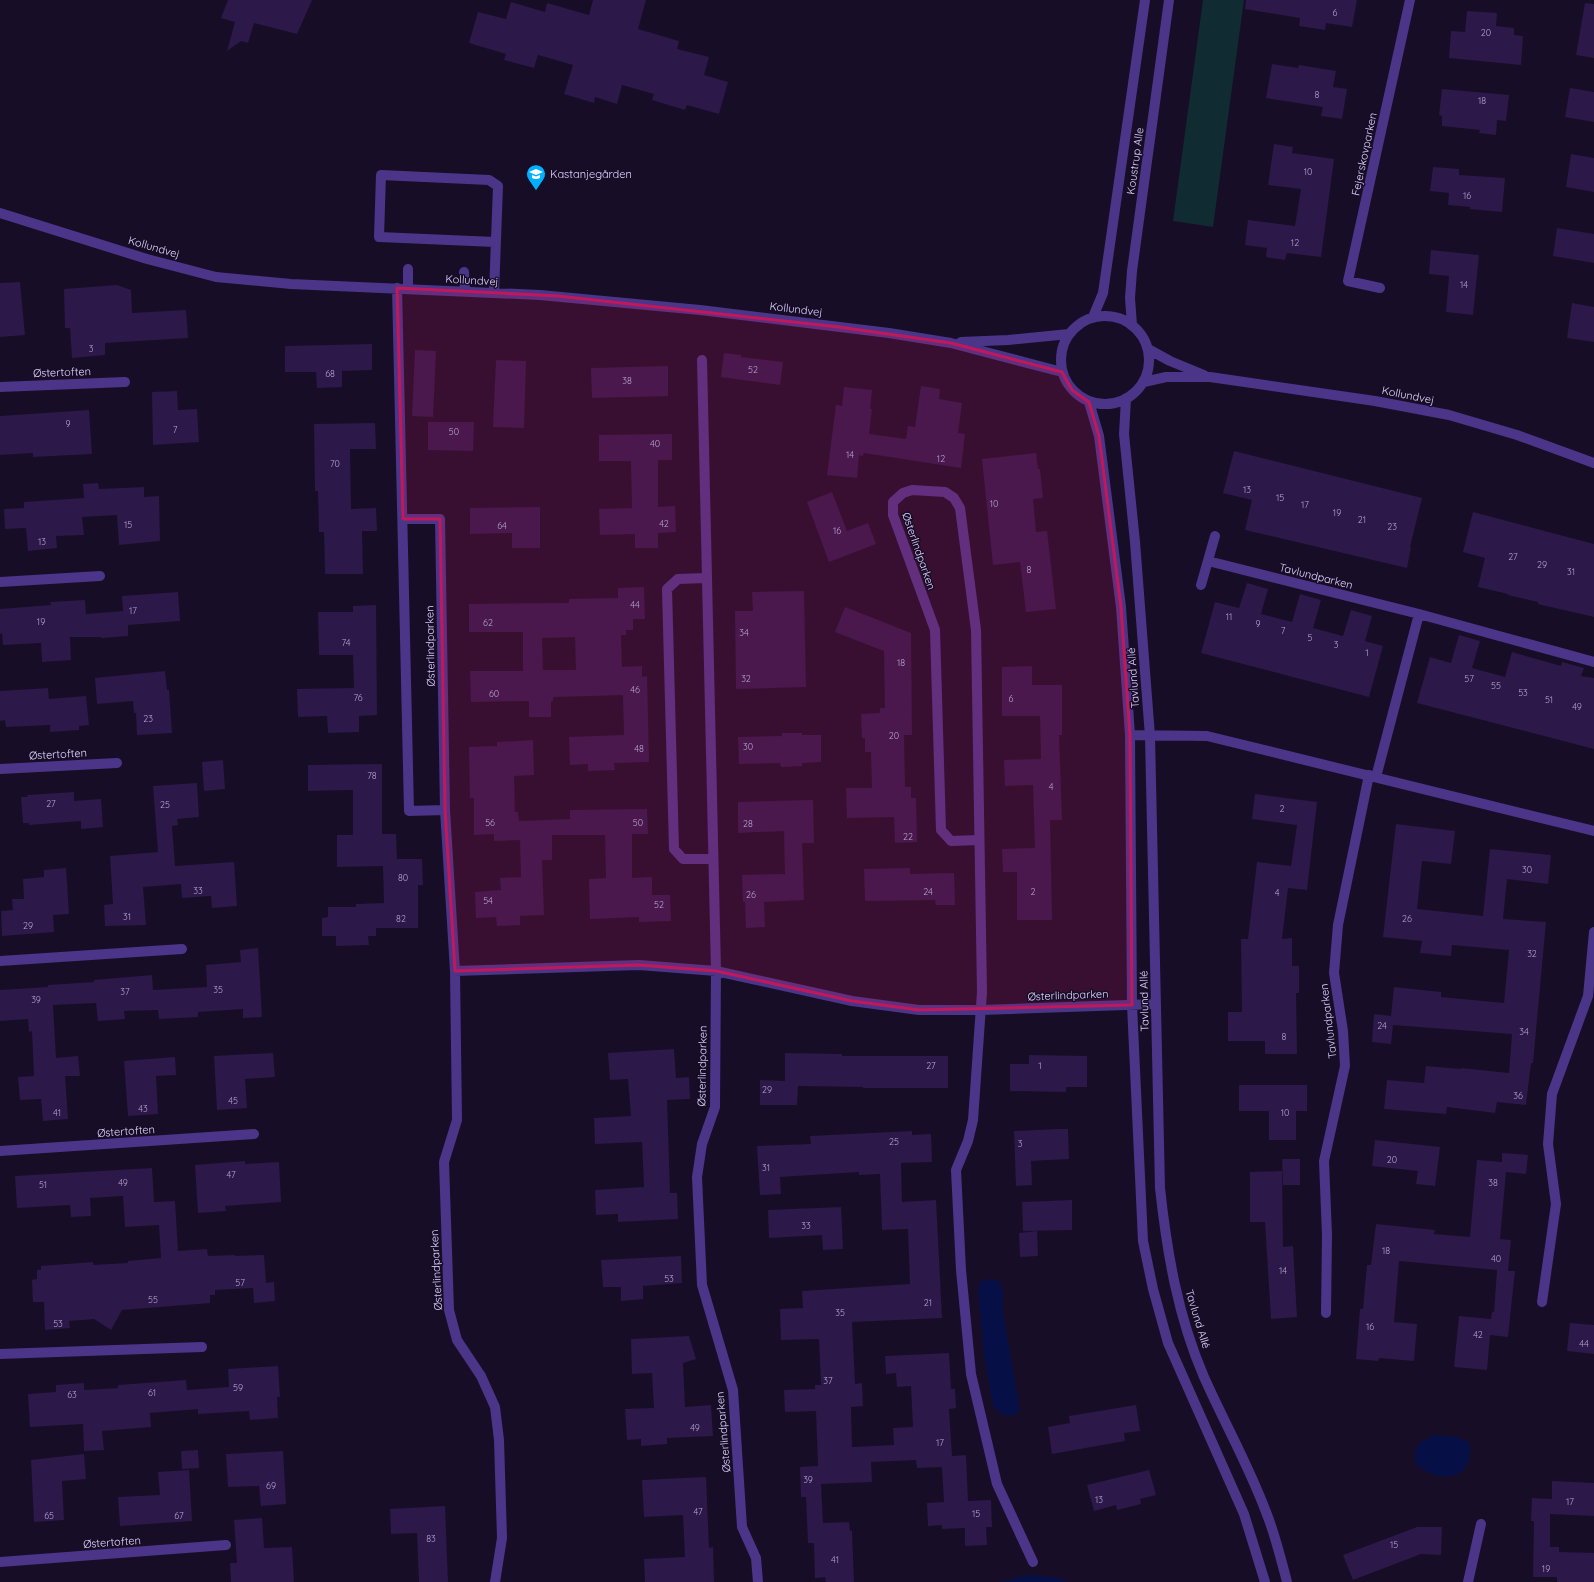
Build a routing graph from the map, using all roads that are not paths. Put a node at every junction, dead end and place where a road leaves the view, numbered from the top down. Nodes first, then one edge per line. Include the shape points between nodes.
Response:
1 (1145, 0) edge
2 (1168, 0) edge
3 (1410, 0) edge
4 (0, 213) edge
5 (495, 242) junction
6 (408, 269) dead end
7 (464, 272) dead end
8 (402, 288) junction
9 (1380, 288) dead end
10 (465, 291) junction
11 (494, 293) junction
12 (1093, 317) junction
13 (1132, 325) junction
14 (1069, 334) junction
15 (951, 343) junction
16 (1148, 349) junction
17 (702, 360) dead end
18 (1062, 372) junction
19 (1210, 377) junction
20 (125, 382) dead end
21 (1144, 382) junction
22 (0, 387) edge
23 (1126, 399) junction
24 (1089, 402) junction
25 (1594, 463) edge
26 (403, 519) junction
27 (1215, 536) dead end
28 (1208, 561) junction
29 (100, 576) dead end
30 (706, 578) junction
31 (0, 582) edge
32 (1201, 585) dead end
33 (1419, 614) junction
34 (1594, 662) edge
35 (1130, 735) junction
36 (1150, 736) junction
37 (117, 762) dead end
38 (0, 769) edge
39 (1372, 776) junction
40 (445, 810) junction
41 (1594, 831) edge
42 (979, 840) junction
43 (713, 858) junction
44 (1594, 932) edge
45 (182, 949) dead end
46 (0, 961) edge
47 (455, 971) junction
48 (716, 971) junction
49 (1156, 1004) junction
50 (1132, 1005) junction
51 (981, 1010) junction
52 (254, 1134) dead end
53 (0, 1151) edge
54 (1542, 1302) dead end
55 (1326, 1313) dead end
56 (202, 1348) dead end
57 (0, 1354) edge
58 (1481, 1524) dead end
59 (226, 1545) dead end
60 (0, 1562) edge
61 (1034, 1562) dead end
62 (495, 1582) edge
63 (758, 1582) edge
64 (1265, 1582) edge
65 (1287, 1582) edge
66 (1468, 1582) edge

1 - 12 street, Koustrup Alle via 1103,293
2 - 13 street, Koustrup Alle via 1132,271
3 - 9 street, Fejerskovparken via 1348,281
4 - 8 street, Kollundvej via 147,259 216,277 291,284
5 - 5 street via 498,186 489,180 381,175 379,237
5 - 11 street
6 - 8 street
7 - 10 street
8 - 10 street, Kollundvej
8 - 26 street
10 - 11 street, Kollundvej
11 - 15 street, Kollundvej via 546,295 700,310
12 - 13 street via 1106,315 1120,318
12 - 14 street via 1079,323
13 - 16 street via 1142,336
14 - 15 street, Kollundvej
14 - 18 street via 1062,346
15 - 18 street, Kollundvej
16 - 19 street, Kollundvej
16 - 21 street via 1149,365
17 - 30 street, Østerlindparken
18 - 24 street via 1072,390
19 - 21 street, Kollundvej via 1166,377
19 - 25 street, Kollundvej via 1375,400 1449,415 1517,435
20 - 22 street, Østertoften
21 - 23 street
23 - 24 street via 1114,404
23 - 36 street, Tavlund Allé via 1124,434
24 - 35 street, Tavlund Allé via 1099,436 1120,599
26 - 40 street, Østerlindparken via 440,519
26 - 40 street via 409,811
27 - 28 street
28 - 32 street
28 - 33 street, Tavlundparken
29 - 31 street
30 - 43 street, Østerlindparken
30 - 43 street via 678,579 667,589 667,597 674,849 683,858
33 - 34 street, Tavlundparken
33 - 39 street, Tavlundparken
35 - 36 street
35 - 50 street, Tavlund Allé
36 - 39 street via 1207,736
36 - 49 street, Tavlund Allé
37 - 38 street, Østertoften
39 - 41 street
39 - 55 street, Tavlundparken via 1338,925 1334,973 1343,1030 1345,1066 1324,1161 1327,1235
40 - 47 street, Østerlindparken
42 - 42 street, Østerlindparken via 976,630 960,508 954,498 945,492 912,490 902,493 893,502 892,515 935,630 941,830 951,841
42 - 51 street, Østerlindparken
43 - 48 street, Østerlindparken
44 - 54 street via 1588,996 1552,1094 1548,1144 1556,1204
45 - 46 street
47 - 48 street, Østerlindparken via 639,965
47 - 62 street, Østerlindparken via 457,1120 444,1162 449,1310 457,1340 481,1376 495,1407 499,1440 502,1538
48 - 51 street, Østerlindparken via 852,1001 919,1010
48 - 63 street, Østerlindparken via 715,1107 702,1144 697,1177 702,1285 733,1390 742,1527 756,1558
49 - 50 street, Østerlindparken
49 - 65 street, Tavlund Allé via 1160,1188 1173,1277 1186,1328 1204,1376 1266,1513
50 - 51 street, Østerlindparken
50 - 64 street, Tavlund Allé via 1143,1242 1153,1289 1168,1343 1244,1514
51 - 61 street, Østerlindparken via 972,1120 968,1141 956,1170 962,1285 971,1374 997,1484
52 - 53 street, Østertoften
56 - 57 street
58 - 66 street
59 - 60 street, Østertoften

